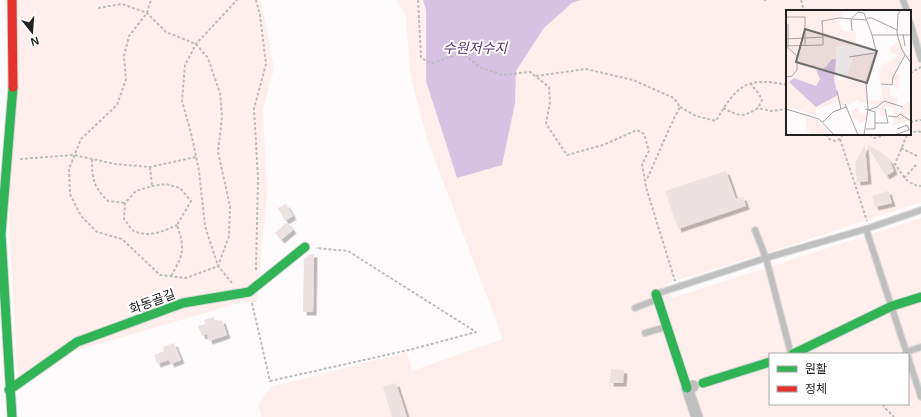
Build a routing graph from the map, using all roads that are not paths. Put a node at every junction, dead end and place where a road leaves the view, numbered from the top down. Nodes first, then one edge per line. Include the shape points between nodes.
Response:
1 (12, 0) edge
2 (903, 0) edge
3 (907, 10) edge
4 (911, 25) edge
5 (921, 59) edge
6 (921, 210) edge
7 (868, 229) junction
8 (755, 230) dead end
9 (305, 247) road end
10 (766, 258) junction
11 (657, 297) junction
12 (921, 297) edge
13 (892, 306) junction
14 (635, 308) dead end
15 (667, 327) junction
16 (645, 333) dead end
17 (921, 347) edge
18 (792, 353) edge
19 (794, 353) edge
20 (907, 353) edge
21 (909, 353) edge
22 (909, 360) edge
23 (769, 362) edge
24 (704, 382) joint
25 (687, 388) junction
26 (9, 390) junction
27 (921, 397) edge
28 (12, 417) edge
29 (697, 417) edge

1 - 26 street via 14,74 1,234
2 - 3 lane
4 - 5 lane
6 - 7 lane
7 - 10 lane
7 - 13 lane
8 - 10 lane
9 - 26 street, 화동골길 via 248,290 183,303 77,342
10 - 11 lane via 677,287
10 - 18 lane
11 - 14 lane
11 - 15 street
12 - 13 street
13 - 19 street
13 - 20 lane
15 - 16 lane
15 - 25 street
17 - 21 lane
22 - 27 lane
23 - 24 street
24 - 25 street
25 - 29 street
26 - 28 street

